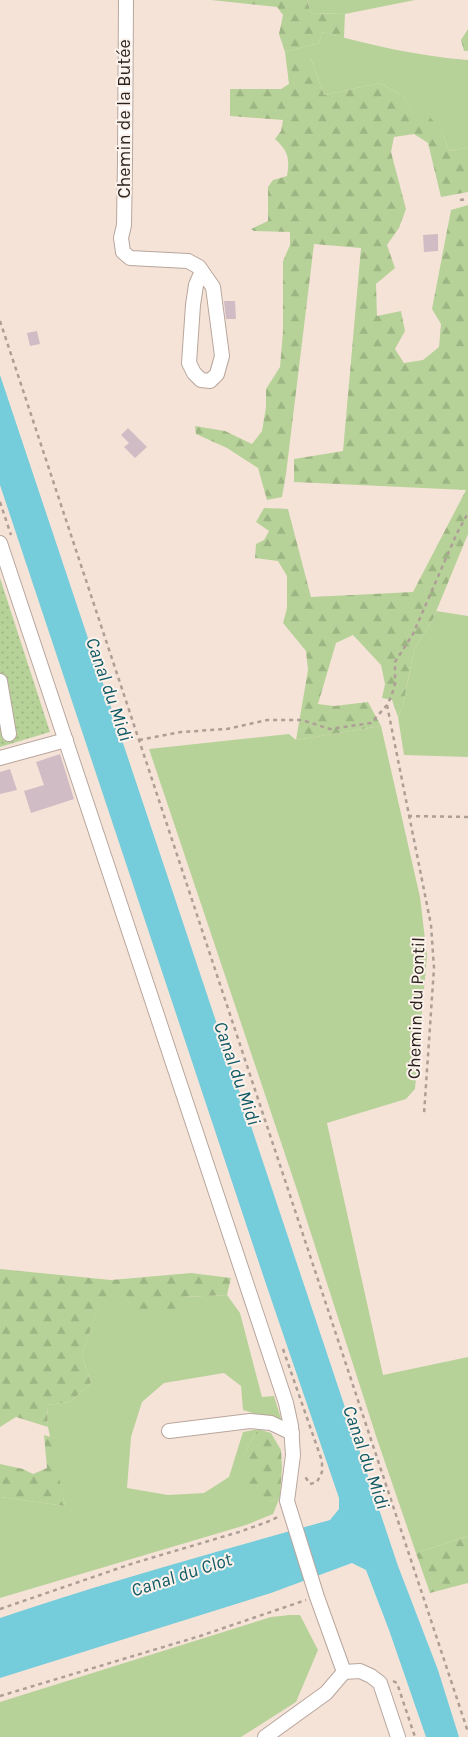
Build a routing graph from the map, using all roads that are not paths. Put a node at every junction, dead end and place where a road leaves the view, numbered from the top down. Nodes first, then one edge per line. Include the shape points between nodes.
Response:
1 (126, 0) edge
2 (202, 271) junction
3 (0, 544) edge
4 (1, 688) edge
5 (9, 734) dead end
6 (66, 740) junction
7 (0, 758) edge
8 (169, 1431) dead end
9 (292, 1433) junction
10 (344, 1672) junction
11 (265, 1737) edge
12 (398, 1737) edge

1 - 2 street, Chemin de la Butée via 123,252 130,258 188,261
2 - 2 street via 213,287 222,356 217,374 210,381 201,380 189,363 194,299
3 - 6 street
4 - 5 street
6 - 7 street
6 - 9 street via 280,1384
8 - 9 street via 250,1421 271,1423
9 - 10 street via 293,1455 287,1492 290,1513
10 - 11 street via 326,1693
10 - 12 street via 360,1671 380,1683

